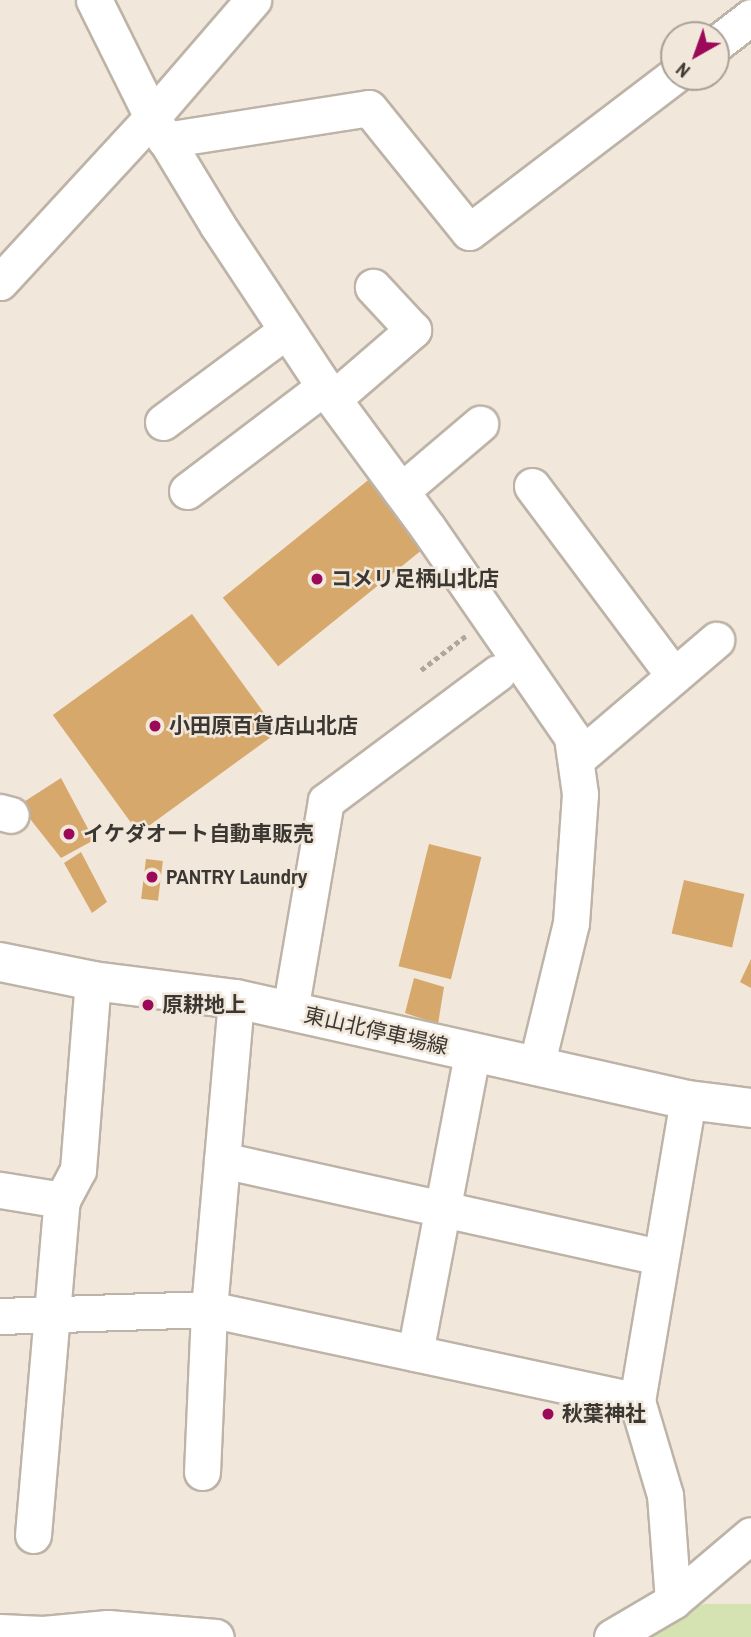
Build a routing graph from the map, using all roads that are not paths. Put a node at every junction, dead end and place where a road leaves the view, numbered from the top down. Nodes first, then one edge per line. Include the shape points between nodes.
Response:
1 (94, 0) edge
2 (253, 0) edge
3 (751, 17) edge
4 (730, 33) edge
5 (660, 87) edge
6 (159, 129) junction
7 (0, 282) edge
8 (373, 287) dead end
9 (286, 330) junction
10 (328, 393) junction
11 (163, 422) dead end
12 (480, 424) dead end
13 (532, 486) dead end
14 (187, 491) dead end
15 (401, 491) junction
16 (716, 640) dead end
17 (498, 673) dead end
18 (674, 676) junction
19 (578, 758) junction
20 (0, 961) edge
21 (93, 981) junction
22 (236, 999) junction
23 (290, 1011) junction
24 (472, 1053) junction
25 (536, 1067) junction
26 (688, 1100) junction
27 (751, 1108) edge
28 (222, 1160) junction
29 (0, 1190) edge
30 (62, 1200) junction
31 (444, 1207) junction
32 (660, 1257) junction
33 (209, 1309) junction
34 (53, 1315) junction
35 (0, 1317) edge
36 (415, 1353) junction
37 (637, 1401) junction
38 (202, 1472) dead end
39 (33, 1535) dead end
40 (751, 1535) edge
41 (673, 1601) junction
42 (0, 1632) edge
43 (216, 1637) edge
44 (612, 1637) edge

1 - 6 street
2 - 6 street
3 - 4 street
5 - 6 street via 469,232 369,108
6 - 7 street
6 - 9 street
8 - 10 street via 413,331
9 - 10 street
9 - 11 street
10 - 14 street
10 - 15 street
12 - 15 street
13 - 18 street
15 - 19 street via 572,737
16 - 18 street
17 - 23 street via 326,801
18 - 19 street
19 - 25 street via 570,923
20 - 21 main road, 東山北停車場線
21 - 22 main road, 東山北停車場線
21 - 30 street via 78,1170
22 - 23 main road, 東山北停車場線
22 - 28 street
23 - 24 main road, 東山北停車場線
24 - 25 main road, 東山北停車場線
24 - 31 street
25 - 26 main road, 東山北停車場線
26 - 27 main road, 東山北停車場線
26 - 32 street
28 - 31 street
28 - 33 street
29 - 30 street
30 - 34 street
31 - 32 street
31 - 36 street
32 - 37 street
33 - 34 street
33 - 36 street
33 - 38 street
34 - 35 street
34 - 39 street
36 - 37 street
37 - 41 street via 665,1494
40 - 41 street
41 - 44 street
42 - 43 street via 43,1634 108,1628

